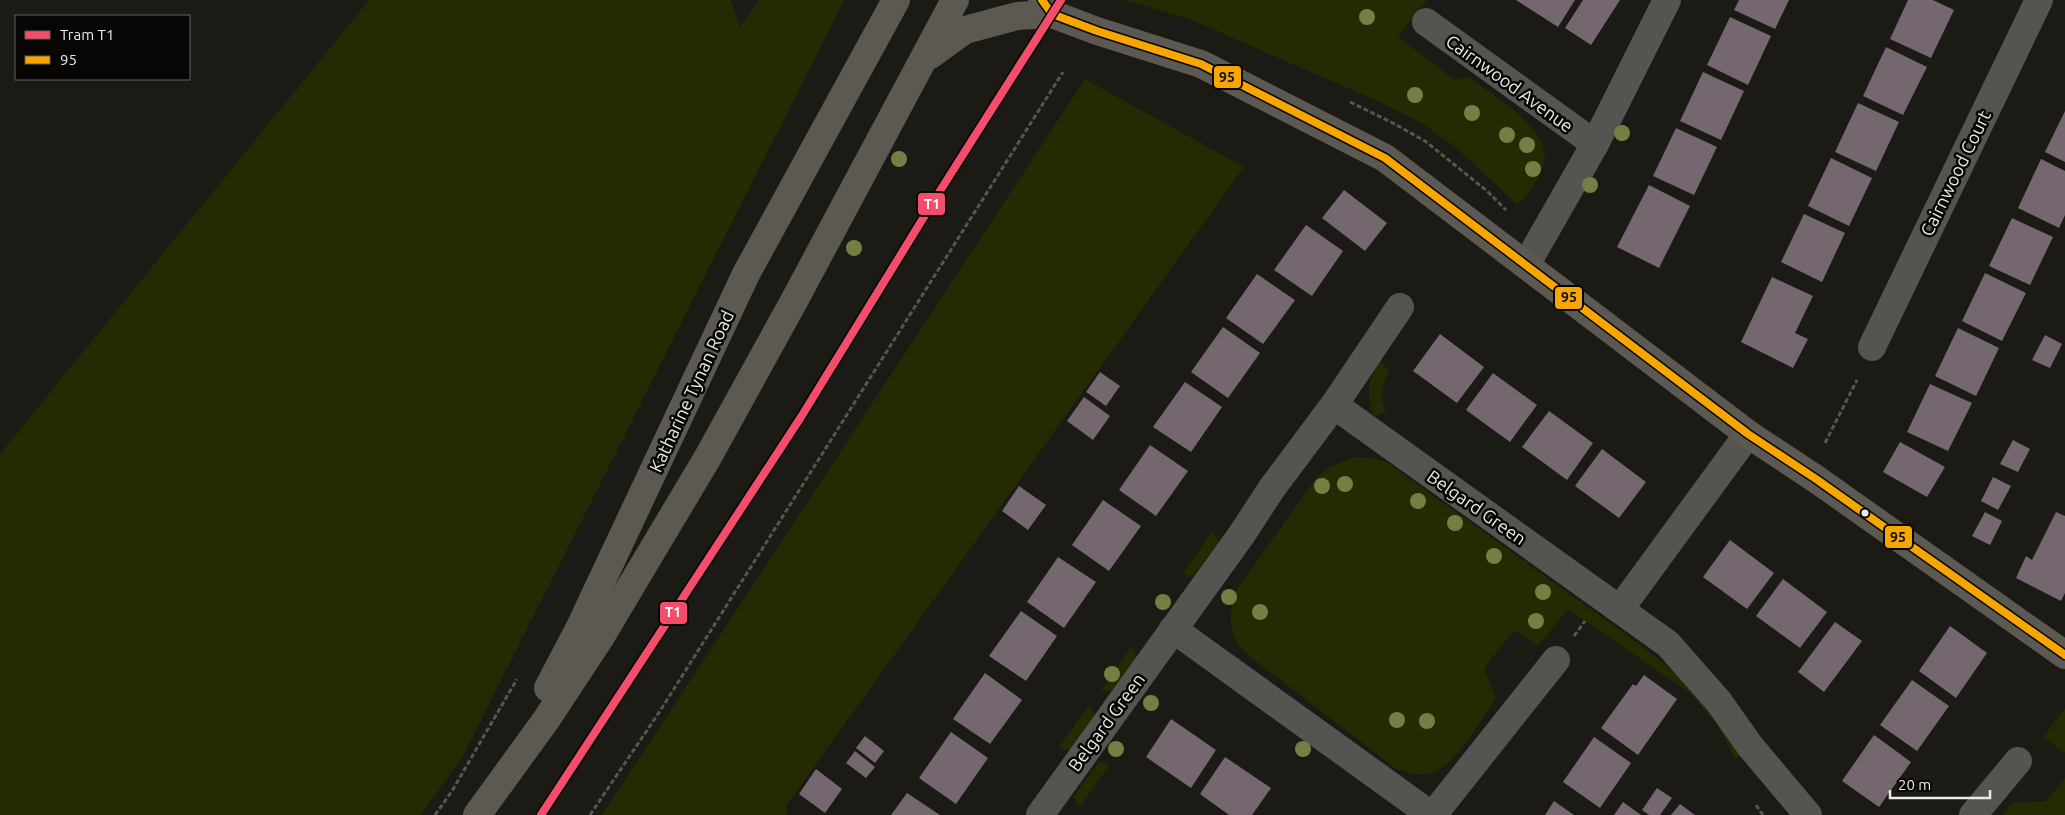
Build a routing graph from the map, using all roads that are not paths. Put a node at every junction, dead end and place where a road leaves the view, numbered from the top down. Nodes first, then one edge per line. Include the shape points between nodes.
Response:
1 (896, 0) edge
2 (955, 0) edge
3 (1667, 0) edge
4 (2039, 0) edge
5 (1047, 7) edge
6 (1426, 22) dead end
7 (922, 61) junction
8 (1595, 144) junction
9 (1526, 265) junction
10 (1400, 307) dead end
11 (1872, 347) dead end
12 (1334, 405) junction
13 (1748, 434) junction
14 (1620, 609) junction
15 (1173, 629) junction
16 (2065, 655) edge
17 (1556, 660) road end
18 (2018, 761) dead end
19 (496, 787) junction
20 (477, 815) edge
21 (1040, 815) edge
22 (1432, 815) edge
23 (1808, 815) edge
24 (1973, 815) edge

1 - 19 main road, Katharine Tynan Road via 746,274 580,627
2 - 7 main road, Katharine Tynan Road
3 - 8 street, Cairnwood Avenue
4 - 11 street, Cairnwood Court
5 - 7 main road, Katharine Tynan Road via 965,30
5 - 9 main road via 1097,32 1201,64 1385,158
6 - 8 street, Cairnwood Avenue
7 - 19 main road, Katharine Tynan Road via 708,458 600,638 546,720
8 - 9 street, Cairnwood Avenue
9 - 13 main road
10 - 12 street, Belgard Green
12 - 14 street, Belgard Green
12 - 15 street, Belgard Green
13 - 14 street
13 - 16 main road
14 - 23 street, Belgard Green via 1668,644
15 - 21 street, Belgard Green
15 - 22 street
17 - 22 street
18 - 24 street
19 - 20 main road, Katharine Tynan Road

